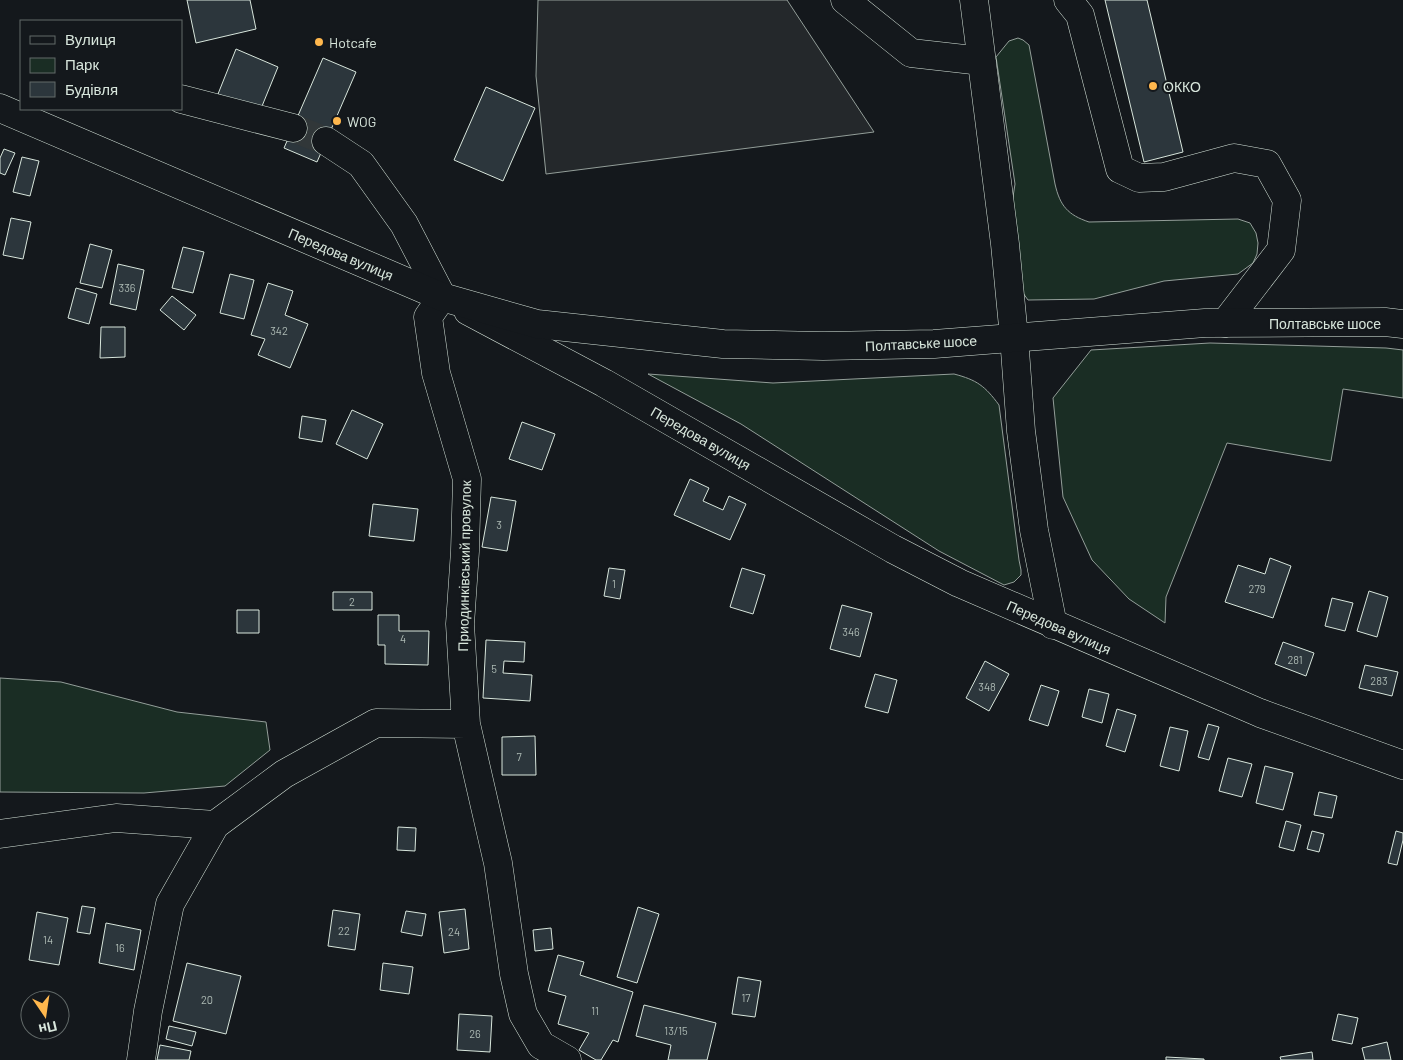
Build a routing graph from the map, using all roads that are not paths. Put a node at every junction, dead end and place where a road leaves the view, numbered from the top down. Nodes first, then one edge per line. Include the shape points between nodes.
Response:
1 (845, 0) edge
2 (974, 0) edge
3 (1068, 0) edge
4 (982, 61) junction
5 (182, 99) edge
6 (11, 109) edge
7 (293, 128) tunnel mouth
8 (326, 141) tunnel mouth
9 (442, 297) junction
10 (1225, 323) junction
11 (1403, 324) edge
12 (1014, 337) junction
13 (1053, 625) junction
14 (466, 724) junction
15 (1403, 764) edge
16 (215, 825) junction
17 (0, 834) edge
18 (142, 1060) edge
19 (567, 1060) edge

1 - 4 street via 911,53
2 - 4 street
3 - 10 street via 1080,15 1120,169 1139,178 1164,177 1234,158 1267,164 1286,200 1281,250
4 - 12 street
5 - 7 street
6 - 9 street, Передова вулиця
8 - 9 street via 361,164 404,224
9 - 12 street, Полтавське шосе via 537,324 723,344 823,346
9 - 13 street, Передова вулиця via 604,383 894,549 959,583
9 - 14 street, Приодинківський провулок via 428,317 436,373 467,479 460,624
10 - 11 street, Полтавське шосе
10 - 12 street, Полтавське шосе
12 - 13 street via 1021,431 1034,530
13 - 15 street, Передова вулиця via 1260,713
14 - 16 street via 376,723 284,774
14 - 19 street, Приодинківський провулок via 498,863 523,1014 542,1045
16 - 17 street via 116,818
16 - 18 street via 170,904 148,1011

